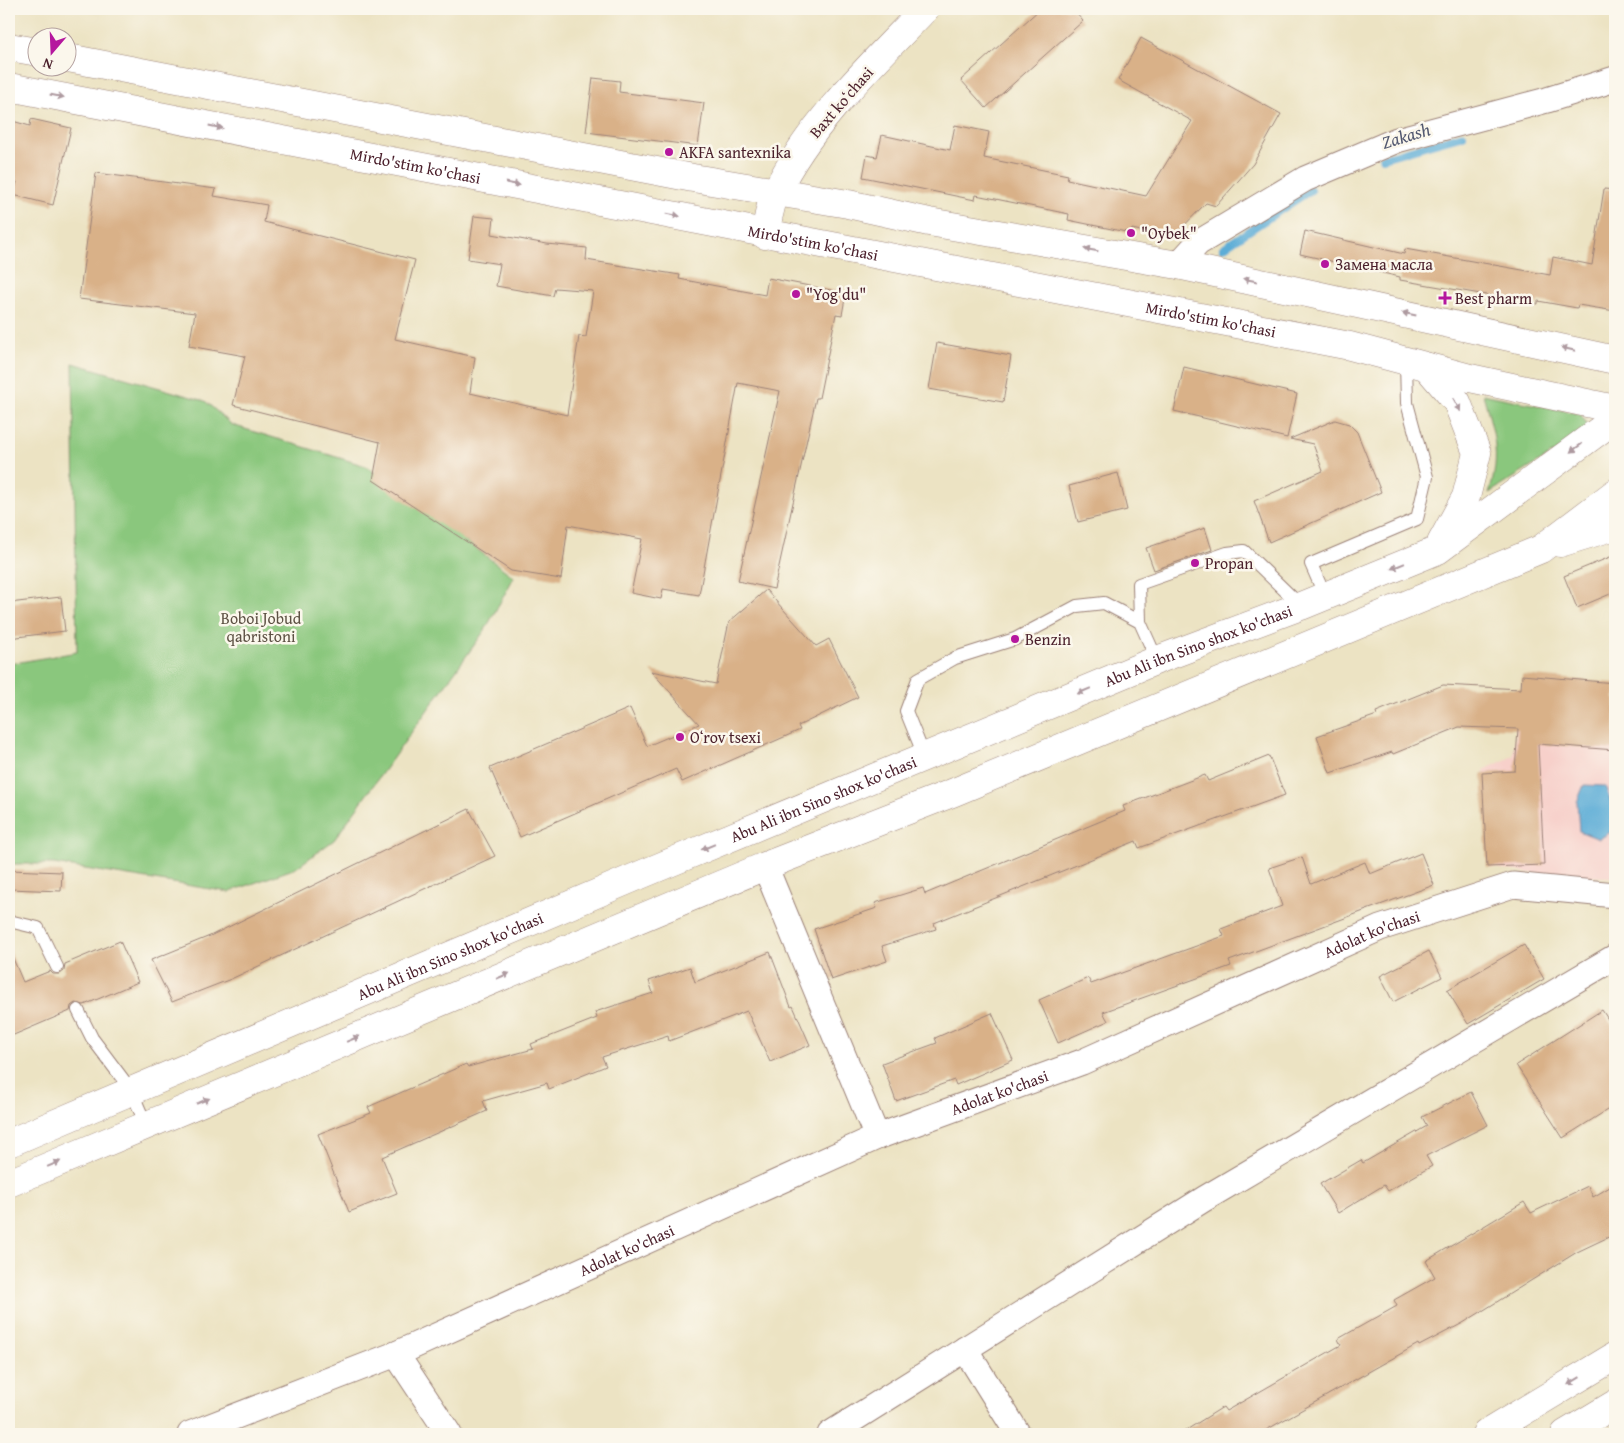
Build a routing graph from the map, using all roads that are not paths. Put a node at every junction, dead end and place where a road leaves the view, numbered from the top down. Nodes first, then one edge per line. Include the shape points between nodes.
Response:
1 (924, 9) edge
2 (9, 46) edge
3 (28, 50) edge
4 (78, 60) edge
5 (1615, 79) edge
6 (9, 87) edge
7 (776, 192) junction
8 (765, 234) junction
9 (1178, 265) junction
10 (1615, 360) edge
11 (1416, 364) junction
12 (1615, 409) edge
13 (1615, 419) edge
14 (1615, 493) edge
15 (1615, 526) edge
16 (1541, 549) junction
17 (1438, 550) junction
18 (1313, 601) junction
19 (1140, 622) junction
20 (1157, 660) junction
21 (926, 758) junction
22 (765, 866) junction
23 (1615, 895) edge
24 (9, 921) edge
25 (1615, 957) edge
26 (57, 967) dead end
27 (78, 1010) dead end
28 (131, 1090) junction
29 (146, 1125) junction
30 (877, 1137) junction
31 (9, 1143) edge
32 (9, 1183) edge
33 (965, 1349) junction
34 (396, 1354) junction
35 (1615, 1356) edge
36 (1615, 1404) edge
37 (190, 1434) edge
38 (449, 1434) edge
39 (830, 1434) edge
40 (1018, 1434) edge
41 (1486, 1434) edge
42 (1565, 1434) edge

1 - 7 main road, Baxt koʻchasi via 799,151
2 - 3 main road
4 - 7 main road
5 - 9 street via 1389,144 1305,179 1198,243
6 -> 8 main road, Mirdo'stim ko'chasi
7 - 8 main road, Baxt koʻchasi
9 -> 7 main road
8 - 11 main road, Mirdo'stim ko'chasi via 1350,346
10 -> 9 main road
11 - 12 main road, Mirdo'stim ko'chasi
11 -> 17 main road via 1457,402 1477,453 1466,497
11 - 18 lane via 1407,403 1427,477 1417,519 1311,564
13 -> 17 main road, Abu Ali ibn Sino shox ko'chasi
14 - 16 main road
15 - 16 main road
16 - 22 main road via 961,789
17 -> 18 main road, Abu Ali ibn Sino shox ko'chasi
18 - 19 lane via 1244,551 1219,555 1139,584
18 - 20 main road, Abu Ali ibn Sino shox ko'chasi
19 - 20 lane
19 - 21 lane via 1104,603 1077,606 1016,639 956,658 918,679 906,712
20 -> 21 main road, Abu Ali ibn Sino shox ko'chasi
21 -> 28 main road, Abu Ali ibn Sino shox ko'chasi
29 -> 22 main road
22 - 30 street
23 - 30 street, Adolat ko'chasi via 1513,885 1380,928 1082,1062
24 - 26 lane via 38,928
25 - 33 street via 1204,1199
27 - 28 lane via 92,1038
28 - 29 lane
28 - 31 main road, Abu Ali ibn Sino shox ko'chasi
32 -> 29 main road
30 - 34 street, Adolat ko'chasi
33 - 39 street
33 - 40 street
34 - 37 street, Adolat ko'chasi
34 - 38 street
35 -> 41 main road
36 - 42 main road

